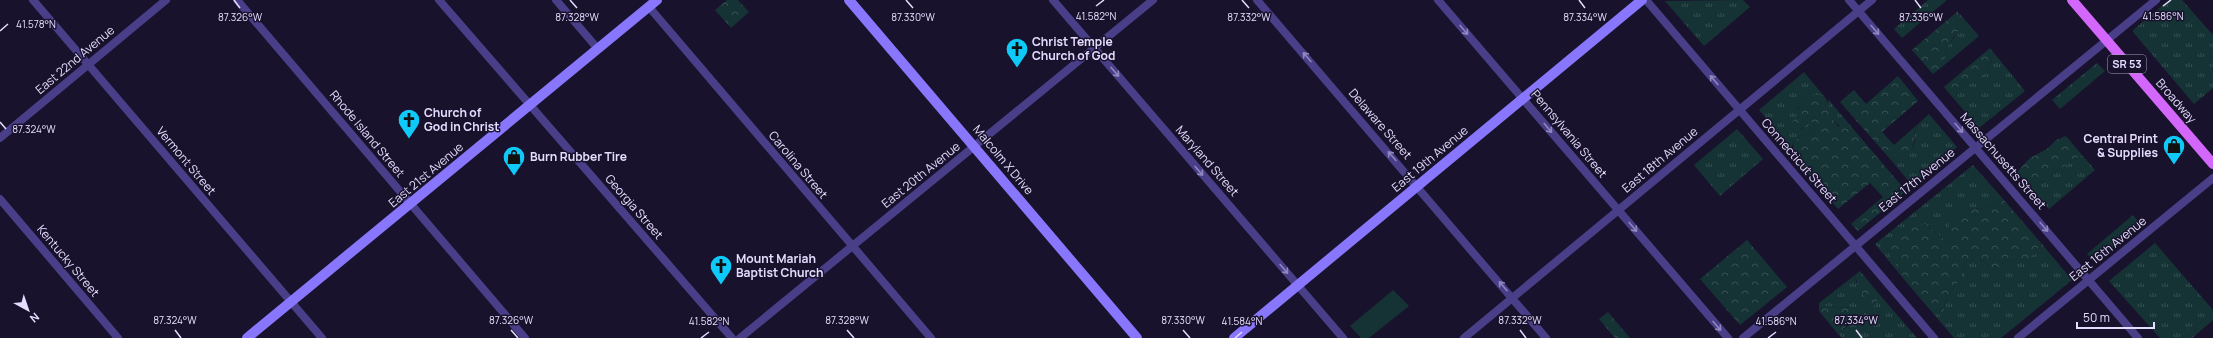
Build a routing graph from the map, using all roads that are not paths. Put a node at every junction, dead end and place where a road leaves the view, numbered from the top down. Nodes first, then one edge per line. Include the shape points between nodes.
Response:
1 (33, 0) edge
2 (166, 0) edge
3 (236, 0) edge
4 (439, 0) edge
5 (556, 0) edge
6 (657, 0) edge
7 (849, 0) edge
8 (1053, 0) edge
9 (1153, 0) edge
10 (1257, 0) edge
11 (1438, 0) edge
12 (1642, 0) edge
13 (1646, 0) edge
14 (1849, 0) edge
15 (1872, 0) edge
16 (2072, 0) edge
17 (2156, 0) edge
18 (649, 7) junction
19 (1859, 11) junction
20 (2106, 40) junction
21 (1094, 48) junction
22 (598, 49) junction
23 (88, 65) junction
24 (1523, 98) junction
25 (530, 106) junction
26 (1739, 110) junction
27 (0, 138) edge
28 (974, 147) junction
29 (1975, 147) junction
30 (2213, 164) edge
31 (2213, 178) edge
32 (1418, 186) junction
33 (0, 199) edge
34 (411, 204) junction
35 (1618, 210) junction
36 (1855, 246) junction
37 (852, 247) junction
38 (2089, 280) junction
39 (1298, 285) junction
40 (1512, 297) junction
41 (291, 302) junction
42 (118, 338) edge
43 (247, 338) edge
44 (322, 338) edge
45 (525, 338) edge
46 (732, 338) edge
47 (740, 338) edge
48 (931, 338) edge
49 (1137, 338) edge
50 (1234, 338) edge
51 (1343, 338) edge
52 (1464, 338) edge
53 (1546, 338) edge
54 (1728, 338) edge
55 (1743, 338) edge
56 (1934, 338) edge
57 (2018, 338) edge
58 (2138, 338) edge

1 - 23 street, Vermont Street
2 - 23 street, East 22nd Avenue
3 - 34 street, Rhode Island Street
4 - 25 street, Georgia Street
5 - 22 street
6 - 18 street, East 21st Avenue
7 - 28 street, Malcolm X Drive
8 - 21 street, Maryland Street
9 - 21 street, East 20th Avenue
32 -> 10 street, Delaware Street
11 -> 24 street, Pennsylvania Street
12 - 24 street, East 19th Avenue
26 -> 13 street, Connecticut Street
14 - 19 street, Massachusetts Street
15 - 19 street, East 18th Avenue
16 - 20 main road, Broadway / SR 53
17 - 20 street, East 17th Avenue
18 - 22 street, East 21st Avenue
18 - 37 street, Carolina Street
19 - 26 street, East 18th Avenue
19 -> 29 street, Massachusetts Street
20 - 29 street, East 17th Avenue
20 - 30 main road, Broadway / SR 53
21 - 28 street, East 20th Avenue
21 -> 39 street, Maryland Street
22 - 25 street, East 21st Avenue
23 - 27 street, East 22nd Avenue
23 - 41 street, Vermont Street
24 - 32 street, East 19th Avenue
24 -> 35 street, Pennsylvania Street
25 - 34 street, East 21st Avenue
25 - 46 street, Georgia Street
26 - 35 street, East 18th Avenue
26 - 36 street, Connecticut Street
28 - 37 street, East 20th Avenue
28 - 49 street, Malcolm X Drive
29 - 36 street, East 17th Avenue
29 -> 38 street, Massachusetts Street
31 - 38 street, East 16th Avenue
32 - 39 street, East 19th Avenue
40 -> 32 street, Delaware Street
33 - 42 street, Kentucky Street
34 - 41 street, East 21st Avenue
34 - 45 street, Rhode Island Street
35 - 40 street, East 18th Avenue
35 -> 54 street, Pennsylvania Street
36 - 55 street, East 17th Avenue
36 - 56 street, Connecticut Street
37 - 47 street, East 20th Avenue
37 - 48 street, Carolina Street
38 - 57 street, East 16th Avenue
38 - 58 street, Massachusetts Street
39 - 50 street, East 19th Avenue
39 - 51 street, Maryland Street
40 - 52 street, East 18th Avenue
40 - 53 street, Delaware Street
41 - 43 street, East 21st Avenue
41 - 44 street, Vermont Street

